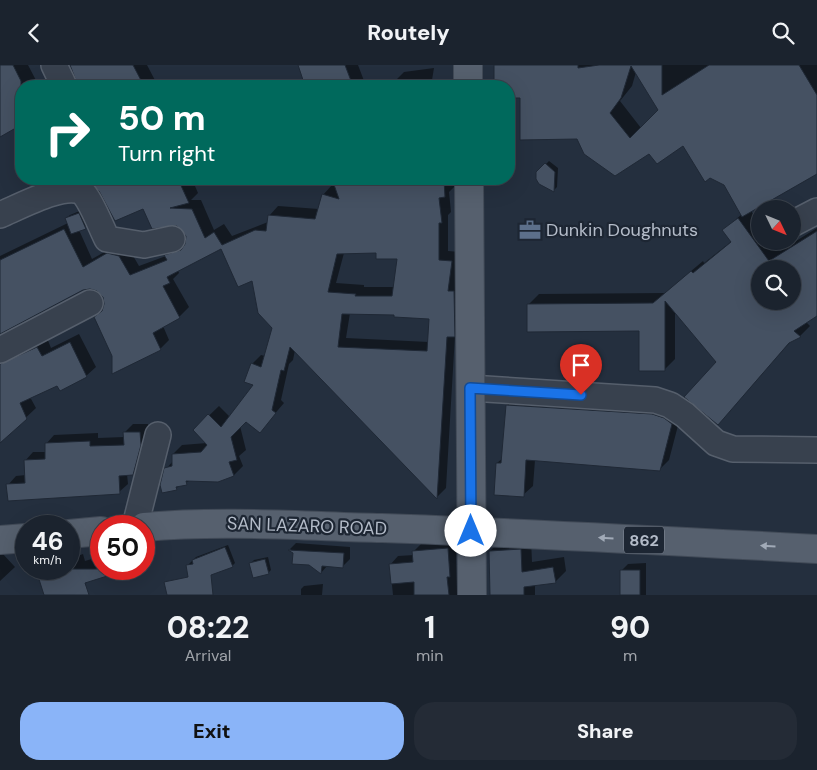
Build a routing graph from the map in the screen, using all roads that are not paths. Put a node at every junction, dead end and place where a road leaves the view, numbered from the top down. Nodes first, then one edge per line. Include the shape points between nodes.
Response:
1 (54, 65) edge
2 (468, 65) edge
3 (61, 80) edge
4 (468, 80) edge
5 (469, 185) edge
6 (817, 211) edge
7 (0, 215) edge
8 (801, 219) edge
9 (172, 239) dead end
10 (90, 303) dead end
11 (0, 350) edge
12 (470, 388) junction
13 (158, 435) dead end
14 (817, 450) edge
15 (138, 515) edge
16 (155, 527) edge
17 (471, 531) junction
18 (15, 538) edge
19 (0, 540) edge
20 (817, 549) edge
21 (472, 595) edge

1 - 3 lane
2 - 4 main road
5 - 12 main road
6 - 8 lane
7 - 9 lane via 73,188 84,193 107,239 144,245
10 - 11 lane
12 - 14 lane via 655,400 685,415 716,443 733,449
12 - 17 main road
13 - 15 lane
16 - 17 main road, SAN LAZARO ROAD / 862 via 232,524
20 -> 17 main road, 862
17 - 21 main road
18 - 19 main road

